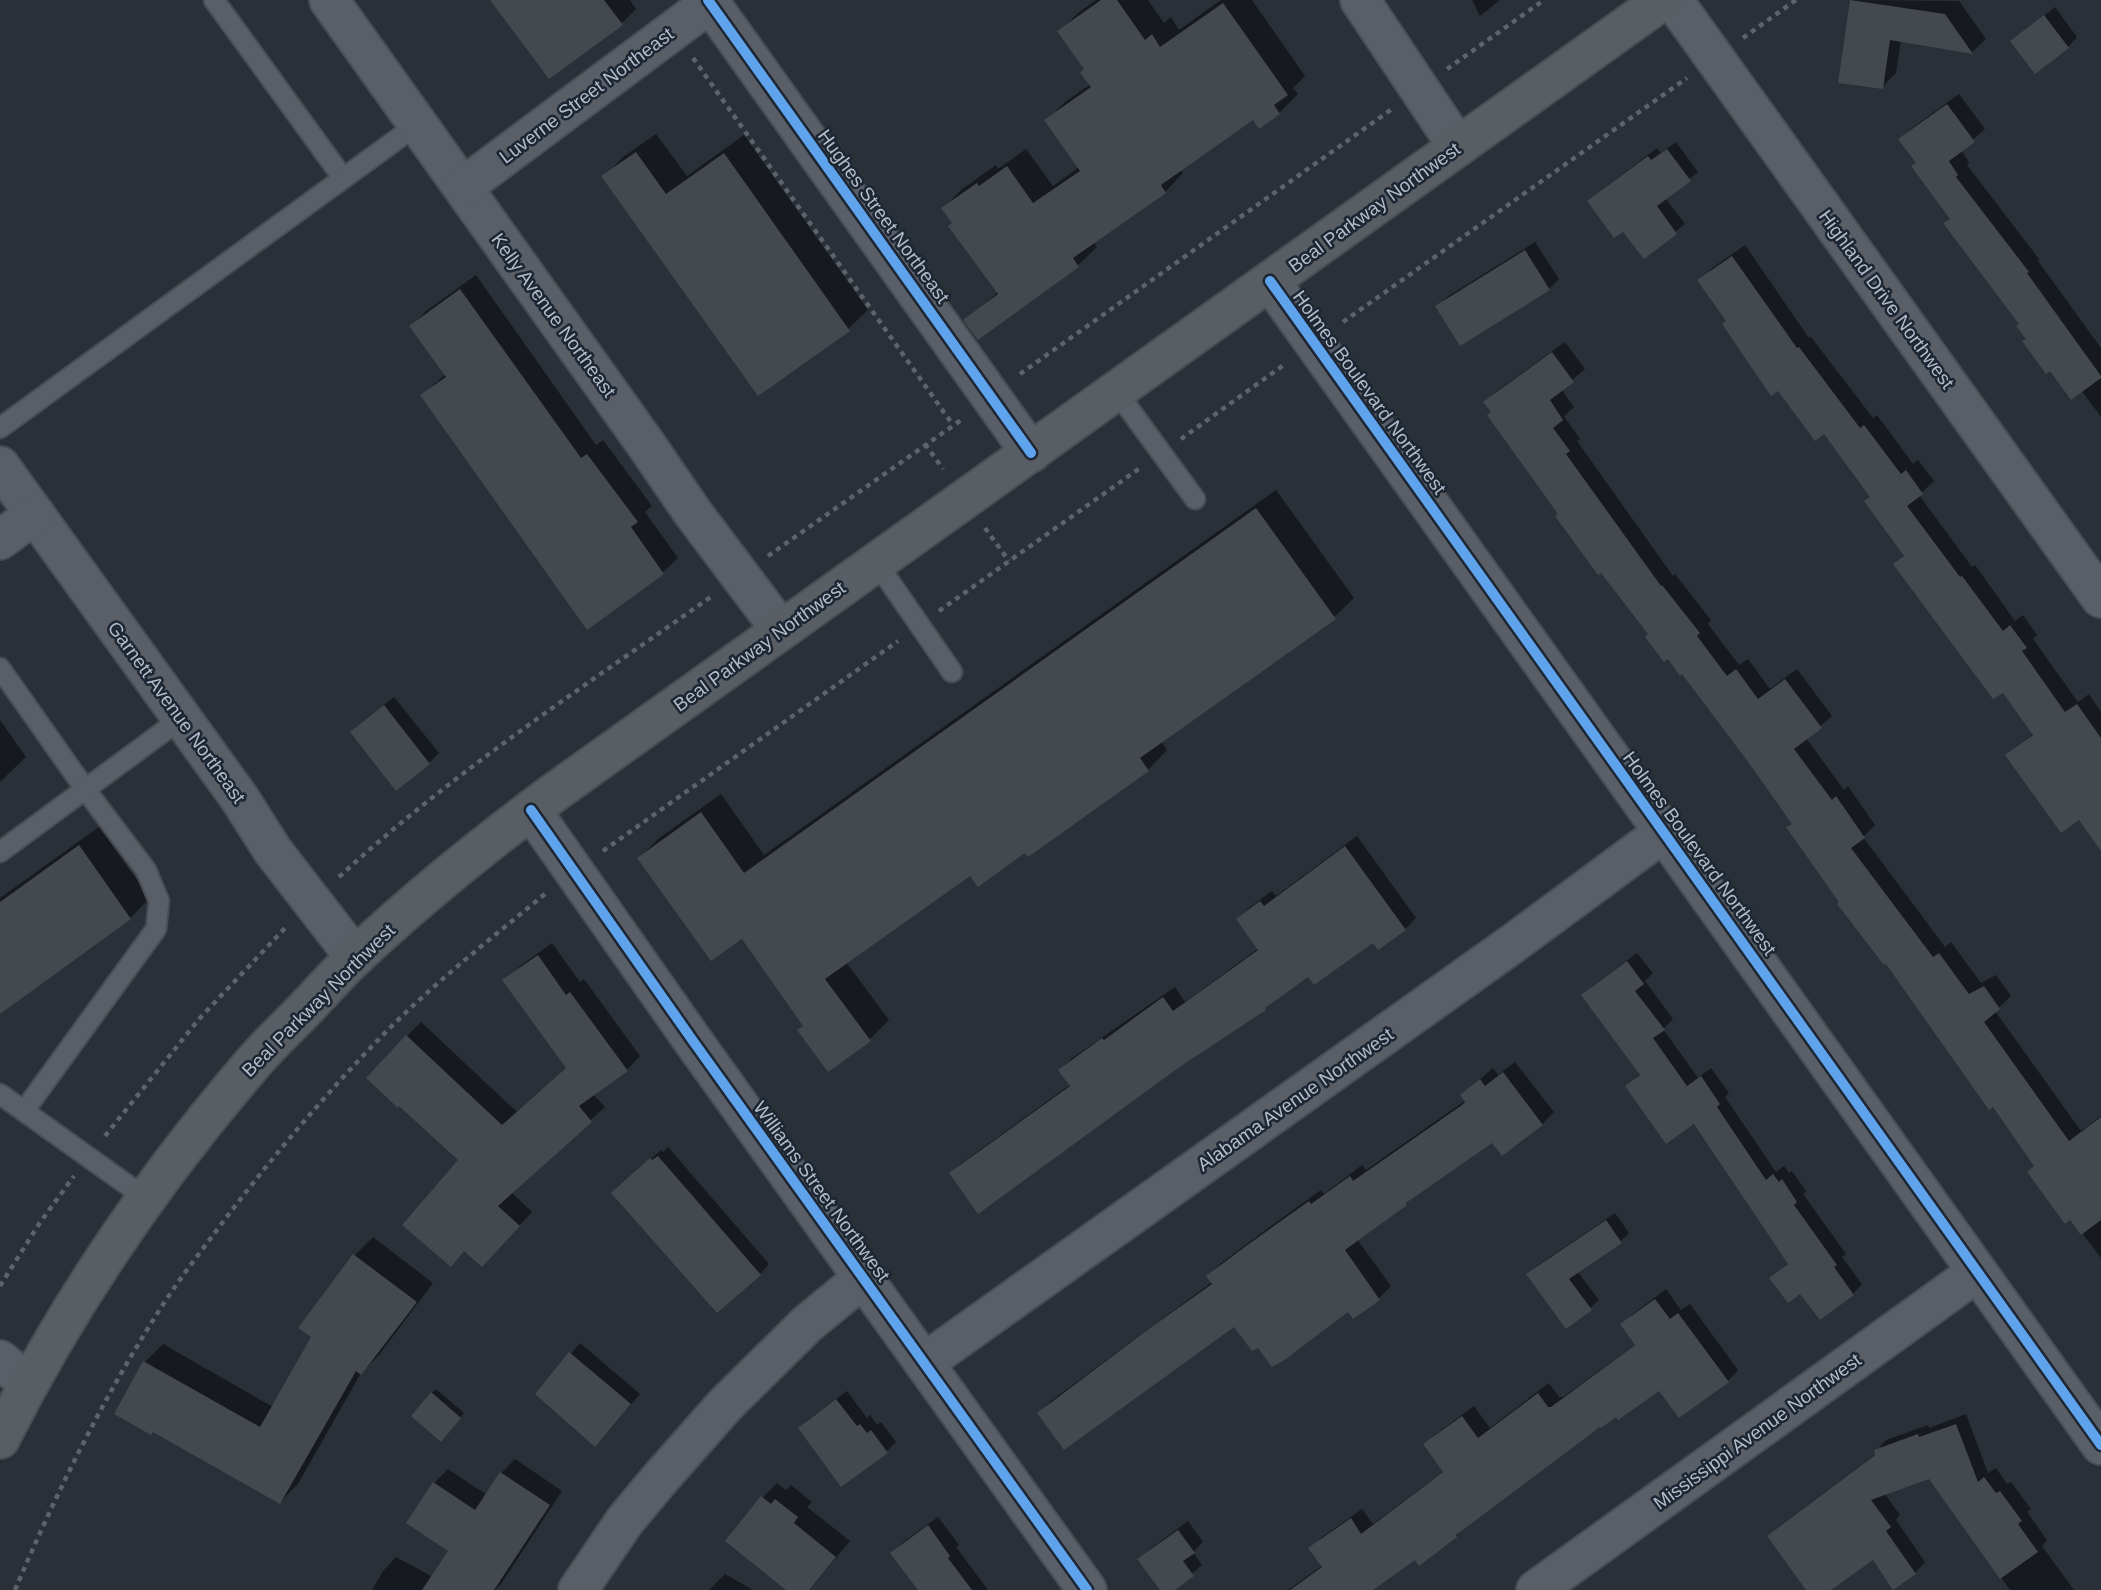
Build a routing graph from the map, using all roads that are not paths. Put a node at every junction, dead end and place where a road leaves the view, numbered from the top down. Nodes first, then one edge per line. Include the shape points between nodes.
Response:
1 (214, 0) edge
2 (329, 0) edge
3 (1360, 0) edge
4 (1663, 0) edge
5 (1673, 0) edge
6 (709, 2) edge
7 (418, 124) junction
8 (1458, 147) junction
9 (343, 178) junction
10 (463, 187) junction
11 (1270, 281) junction
12 (1116, 391) junction
13 (0, 428) edge
14 (1031, 453) junction
15 (0, 466) edge
16 (1195, 499) dead end
17 (35, 514) junction
18 (0, 540) edge
19 (876, 562) junction
20 (2101, 598) edge
21 (781, 630) junction
22 (0, 668) edge
23 (952, 672) dead end
24 (182, 718) junction
25 (85, 789) junction
26 (531, 810) junction
27 (1664, 832) junction
28 (0, 852) edge
29 (355, 957) junction
30 (0, 1094) edge
31 (24, 1111) junction
32 (147, 1199) junction
33 (1978, 1272) junction
34 (863, 1278) junction
35 (924, 1363) junction
36 (14, 1371) edge
37 (0, 1439) edge
38 (2101, 1445) edge
39 (578, 1590) edge
40 (1087, 1590) edge
41 (1536, 1590) edge

1 - 9 lane
2 - 7 street, Kelly Avenue Northeast
3 - 8 street
4 - 8 main road, Beal Parkway Northwest
5 - 20 street, Highland Drive Northwest
6 - 10 street, Luverne Street Northeast
6 - 14 street, Hughes Street Northeast
7 - 9 lane
7 - 10 street, Kelly Avenue Northeast
8 - 11 main road, Beal Parkway Northwest
9 - 13 lane
10 - 21 street, Kelly Avenue Northeast
11 - 12 main road, Beal Parkway Northwest
11 - 27 street, Holmes Boulevard Northwest
12 - 14 main road, Beal Parkway Northwest
12 - 16 lane
14 - 19 main road, Beal Parkway Northwest
15 - 17 street, Garnett Avenue Northeast
17 - 18 street
17 - 24 street, Garnett Avenue Northeast
19 - 21 main road, Beal Parkway Northwest
19 - 23 lane
21 - 26 main road, Beal Parkway Northwest
22 - 25 lane
24 - 25 lane
24 - 29 street, Garnett Avenue Northeast via 272,851
25 - 28 lane
25 - 31 lane via 146,870 159,901 156,929
26 - 29 main road, Beal Parkway Northwest
26 - 34 street, Williams Street Northwest
27 - 33 street, Holmes Boulevard Northwest
27 - 35 street, Alabama Avenue Northwest
29 - 32 main road, Beal Parkway Northwest via 254,1061
30 - 31 lane
31 - 32 lane
32 - 36 main road, Beal Parkway Northwest via 63,1322
33 - 38 street, Holmes Boulevard Northwest
33 - 41 street, Mississippi Avenue Northwest
34 - 35 street, Williams Street Northwest
34 - 39 street via 807,1324 725,1405 624,1522
35 - 40 street, Williams Street Northwest
36 - 37 main road, Beal Parkway Northwest

